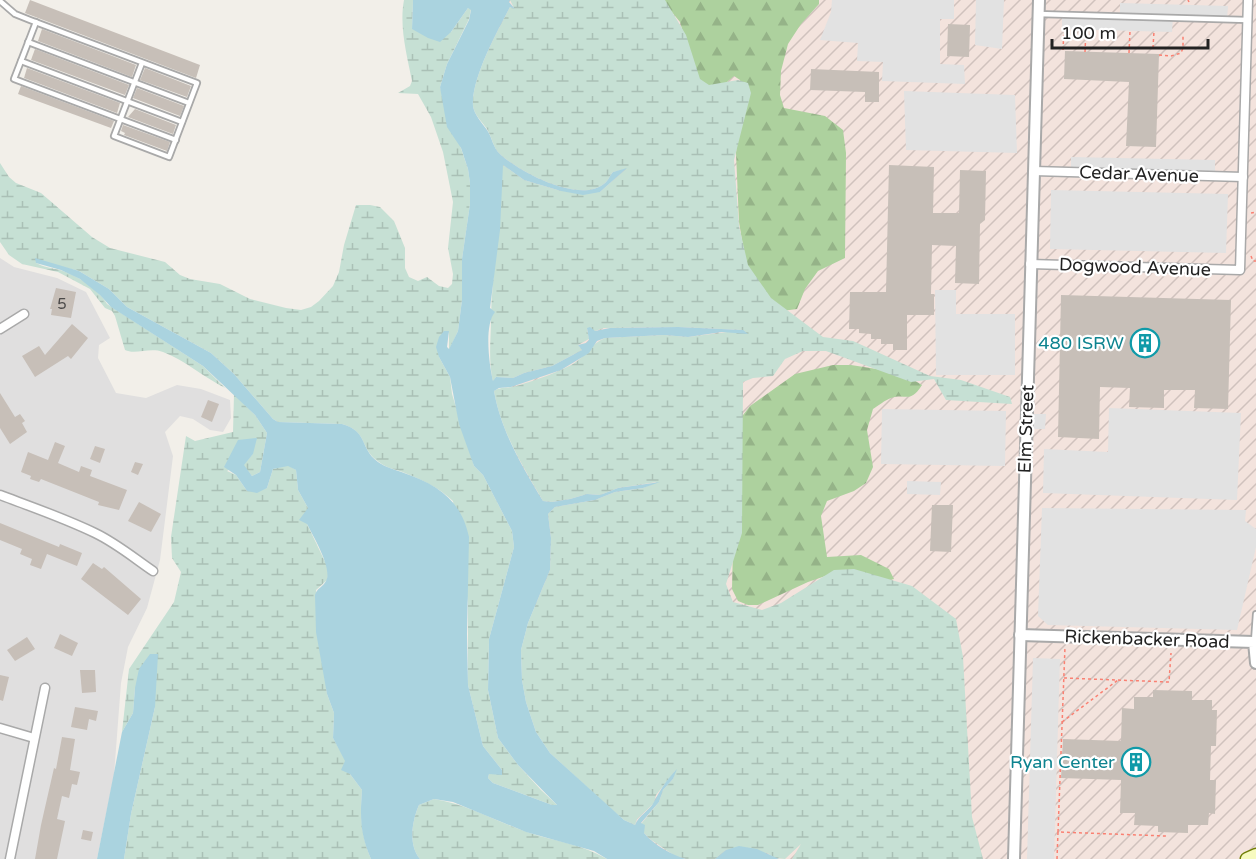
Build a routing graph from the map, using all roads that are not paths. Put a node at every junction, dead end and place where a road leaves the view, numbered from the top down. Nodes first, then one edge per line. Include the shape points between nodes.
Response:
1 (1039, 0) edge
2 (1248, 0) edge
3 (0, 1) edge
4 (1038, 14) junction
5 (1248, 20) junction
6 (36, 22) junction
7 (28, 42) junction
8 (21, 61) junction
9 (142, 63) junction
10 (134, 83) junction
11 (128, 101) junction
12 (189, 103) junction
13 (121, 118) junction
14 (182, 122) junction
15 (176, 140) junction
16 (1034, 171) junction
17 (1243, 177) junction
18 (1030, 264) junction
19 (24, 314) dead end
20 (0, 328) edge
21 (0, 495) edge
22 (153, 571) dead end
23 (1256, 614) edge
24 (1020, 635) junction
25 (1254, 642) junction
26 (1256, 663) edge
27 (45, 688) dead end
28 (0, 728) edge
29 (34, 738) junction
30 (1256, 855) edge
31 (10, 859) edge
32 (1014, 859) edge
33 (1247, 859) edge

1 - 4 street, Elm Street
2 - 5 street
3 - 6 lane via 15,14
4 - 5 lane
4 - 16 street, Elm Street
5 - 17 street
6 - 7 lane
6 - 9 lane
7 - 8 lane
7 - 10 lane
8 - 11 lane
8 - 13 lane via 14,79
9 - 10 lane
9 - 12 lane via 196,83
10 - 11 lane
10 - 12 lane
11 - 13 lane
11 - 14 lane
12 - 14 lane
13 - 15 lane
13 - 15 lane via 114,136 169,157
14 - 15 lane
16 - 17 street, Cedar Avenue
16 - 18 street, Elm Street
17 - 18 street, Dogwood Avenue via 1240,270
18 - 24 street, Elm Street
19 - 20 street
21 - 22 street via 96,534
23 - 25 lane
24 - 25 street, Rickenbacker Road
24 - 32 street, Elm Street
25 - 26 street, Rickenbacker Road
27 - 29 street
28 - 29 street
29 - 31 street
30 - 33 main road

